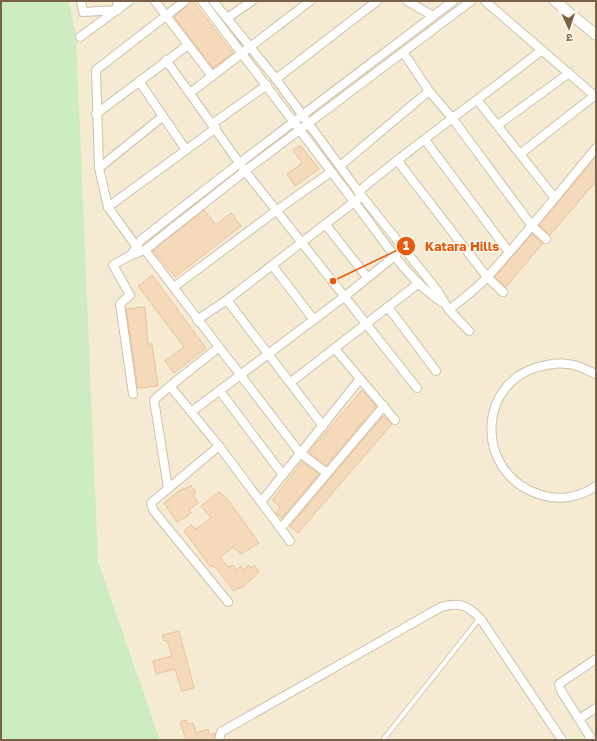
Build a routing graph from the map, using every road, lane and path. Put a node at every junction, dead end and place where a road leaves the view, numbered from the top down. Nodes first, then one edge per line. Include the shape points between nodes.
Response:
1 (81, 1) edge
2 (117, 1) edge
3 (129, 1) edge
4 (155, 1) edge
5 (185, 1) edge
6 (202, 1) edge
7 (213, 1) edge
8 (252, 1) edge
9 (310, 1) edge
10 (377, 1) edge
11 (407, 1) edge
12 (453, 1) edge
13 (471, 1) edge
14 (485, 1) edge
15 (555, 1) edge
16 (118, 10) junction
17 (166, 16) junction
18 (433, 16) junction
19 (227, 18) junction
20 (596, 35) edge
21 (80, 37) dead end
22 (188, 45) junction
23 (251, 47) junction
24 (542, 50) junction
25 (403, 52) junction
26 (242, 54) junction
27 (166, 60) junction
28 (569, 73) junction
29 (212, 76) junction
30 (276, 79) junction
31 (139, 81) junction
32 (267, 85) junction
33 (429, 91) junction
34 (190, 93) junction
35 (595, 96) edge
36 (478, 101) junction
37 (96, 114) junction
38 (303, 116) junction
39 (162, 117) junction
40 (453, 119) junction
41 (294, 123) junction
42 (309, 124) junction
43 (498, 125) junction
44 (214, 126) junction
45 (300, 132) junction
46 (425, 140) junction
47 (596, 148) edge
48 (186, 150) junction
49 (520, 154) junction
50 (397, 160) junction
51 (239, 162) junction
52 (340, 166) junction
53 (99, 168) junction
54 (245, 171) junction
55 (331, 172) junction
56 (360, 194) junction
57 (554, 197) junction
58 (355, 202) junction
59 (108, 207) junction
60 (277, 210) junction
61 (326, 225) junction
62 (532, 226) junction
63 (546, 239) dead end
64 (302, 243) junction
65 (136, 246) junction
66 (145, 250) junction
67 (509, 252) junction
68 (131, 255) junction
69 (396, 255) junction
70 (272, 265) junction
71 (368, 277) junction
72 (487, 278) junction
73 (419, 283) junction
74 (174, 287) junction
75 (503, 292) dead end
76 (344, 297) junction
77 (227, 300) junction
78 (442, 302) junction
79 (388, 307) junction
80 (449, 310) junction
81 (198, 320) junction
82 (314, 320) junction
83 (365, 325) junction
84 (469, 331) dead end
85 (218, 348) junction
86 (335, 349) junction
87 (270, 354) junction
88 (436, 371) dead end
89 (596, 374) edge
90 (240, 376) junction
91 (360, 379) junction
92 (291, 382) junction
93 (170, 386) junction
94 (417, 388) dead end
95 (220, 391) junction
96 (133, 394) dead end
97 (384, 406) junction
98 (191, 412) junction
99 (395, 420) dead end
100 (323, 426) junction
101 (219, 446) junction
102 (300, 453) junction
103 (327, 473) junction
104 (283, 475) junction
105 (596, 486) edge
106 (168, 488) junction
107 (262, 502) junction
108 (281, 528) junction
109 (290, 541) dead end
110 (228, 602) dead end
111 (480, 618) junction
112 (596, 659) edge
113 (596, 708) edge
114 (579, 719) junction
115 (219, 740) edge
116 (383, 740) edge
117 (562, 740) edge
118 (592, 740) edge

1 - 16 street via 83,12
2 - 16 street
3 - 16 street
4 - 17 street
5 - 17 street
6 - 26 street
7 - 19 street
8 - 19 street
9 - 23 street
10 - 30 street
11 - 18 street
12 - 18 street
13 - 25 street
14 - 24 street
15 - 20 street
16 - 21 street
17 - 22 street
17 - 37 street via 96,70
18 - 38 street
19 - 23 street
22 - 27 street
22 - 29 street
23 - 26 street
23 - 30 street
24 - 28 street
24 - 36 street
25 - 33 street
25 - 42 street
26 - 29 street
26 - 32 street
27 - 31 street
27 - 34 street
28 - 35 street
28 - 43 street
29 - 34 street
30 - 38 street
31 - 37 street
31 - 39 street
32 - 41 street
32 - 44 street
33 - 40 street
33 - 52 street
34 - 44 street
35 - 49 street
36 - 40 street
36 - 43 street
37 - 53 street
38 - 41 street
38 - 42 street
39 - 48 street
39 - 53 street
40 - 46 street
40 - 62 street
41 - 45 street
41 - 51 street
42 - 45 street
42 - 52 street
43 - 49 street
44 - 48 street
44 - 51 street
45 - 54 street
45 - 55 street
46 - 50 street
46 - 67 street
47 - 57 street
48 - 59 street
49 - 57 street
50 - 56 street
50 - 72 street
51 - 54 street
51 - 65 street
52 - 56 street
53 - 59 street
54 - 60 street
54 - 66 street
55 - 58 street
55 - 60 street
56 - 58 street
56 - 78 street via 437,290
57 - 62 street
58 - 61 street
58 - 69 street
59 - 65 street
60 - 64 street
60 - 74 street
61 - 64 street
61 - 71 street
62 - 63 street
62 - 67 street
64 - 70 street
64 - 76 street
65 - 68 street
66 - 68 street
66 - 74 street
67 - 72 street
68 - 96 street via 114,265 130,295 120,304
69 - 71 street
69 - 73 street
70 - 77 street
70 - 82 street
71 - 76 street
72 - 75 street
72 - 80 street
73 - 78 street
73 - 79 street
74 - 81 street
76 - 82 street
76 - 83 street
77 - 81 street
77 - 87 street
78 - 80 street
79 - 83 street
79 - 88 street
80 - 84 street
81 - 85 street
82 - 87 street
83 - 86 street
83 - 94 street
85 - 90 street
85 - 93 street
86 - 91 street
86 - 92 street
87 - 90 street
87 - 92 street
89 - 105 street via 579,366 559,363 538,366 520,375 506,389 496,406 491,426 493,446 500,465 513,480 529,492 549,498 569,497 588,492
90 - 95 street
90 - 102 street
91 - 97 street
91 - 100 street
92 - 100 street
93 - 98 street
93 - 106 street via 154,400
95 - 98 street
95 - 104 street
97 - 99 street
97 - 103 street
98 - 101 street
100 - 102 street
101 - 106 street
101 - 107 street
102 - 103 street
102 - 104 street
103 - 108 street
104 - 107 street
106 - 110 street via 151,503 153,510
107 - 108 street
108 - 109 street
111 - 115 street via 470,608 461,605 441,607 221,732
111 - 116 lane
111 - 117 street
112 - 114 street via 558,684
113 - 114 street
114 - 118 street

